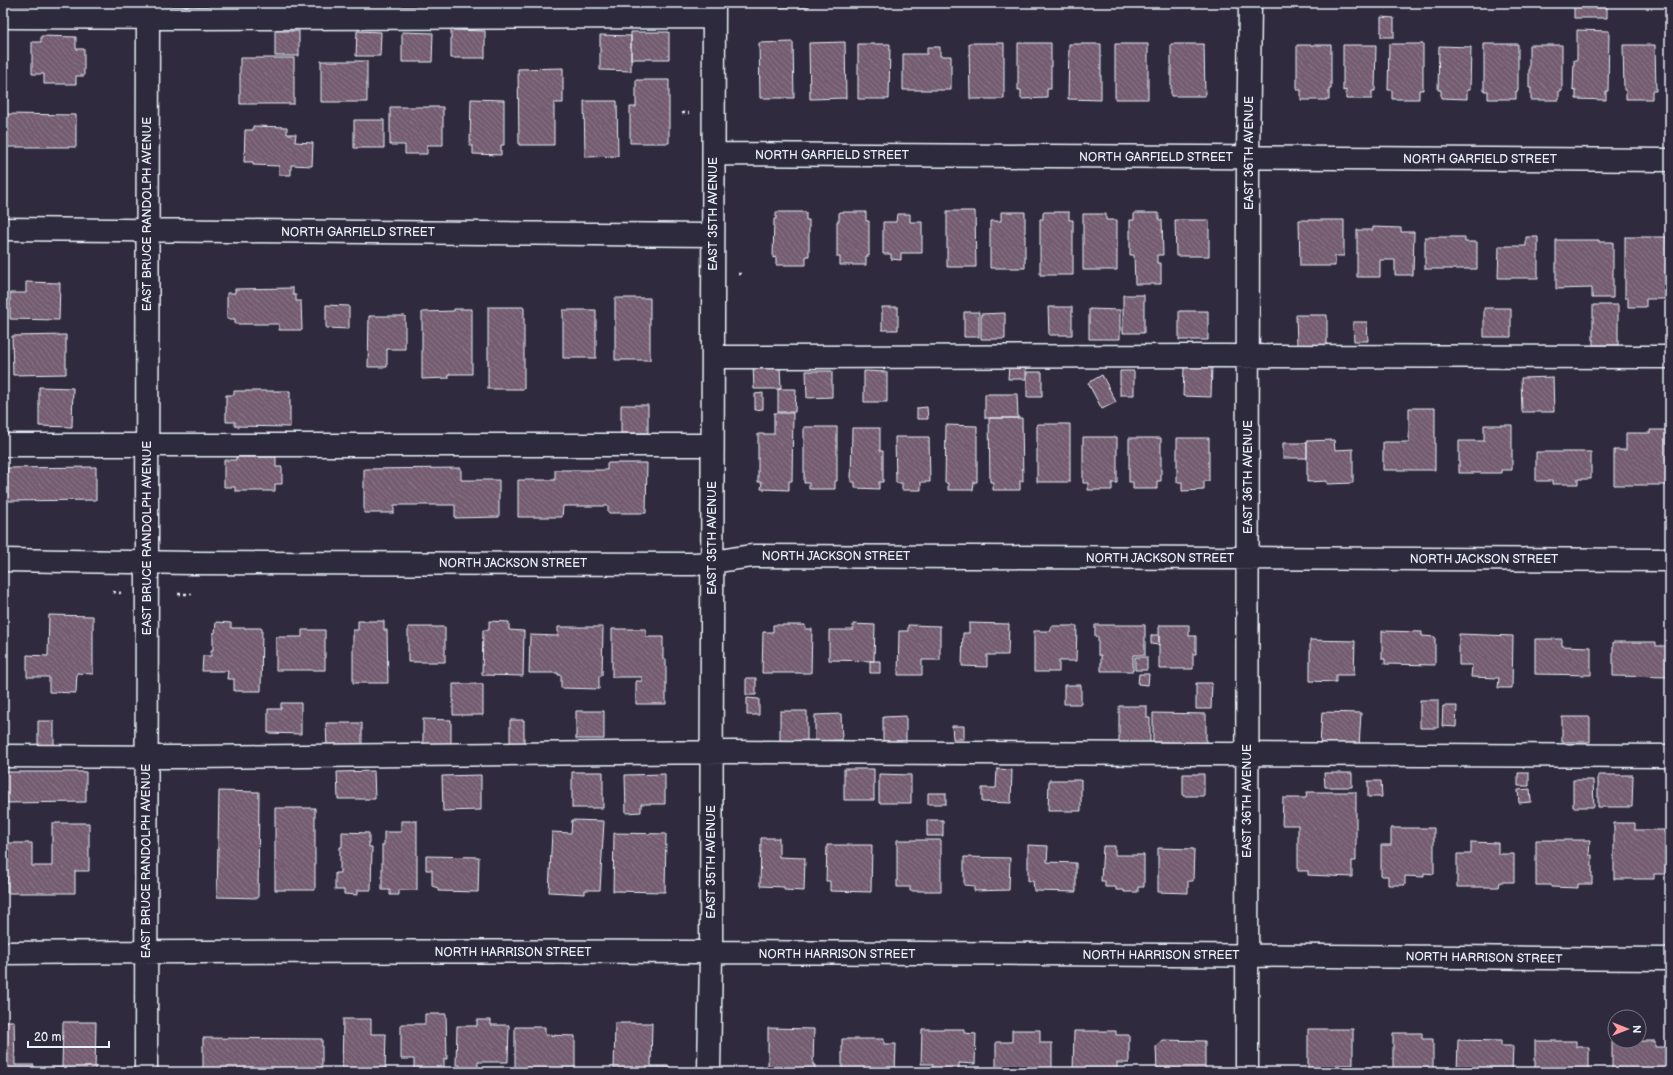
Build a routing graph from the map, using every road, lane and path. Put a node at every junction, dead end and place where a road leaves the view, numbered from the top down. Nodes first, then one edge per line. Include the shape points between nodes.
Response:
1 (1250, 3) edge
2 (148, 10) edge
3 (714, 10) edge
4 (3, 17) edge
5 (714, 154) junction
6 (1248, 157) junction
7 (1670, 160) edge
8 (3, 229) edge
9 (147, 230) junction
10 (713, 235) junction
11 (1248, 356) junction
12 (713, 357) junction
13 (1670, 357) edge
14 (3, 445) edge
15 (147, 445) junction
16 (712, 445) junction
17 (1248, 559) junction
18 (3, 560) edge
19 (1670, 560) edge
20 (147, 562) junction
21 (712, 563) junction
22 (113, 592) dead end
23 (122, 593) dead end
24 (178, 594) dead end
25 (192, 594) dead end
26 (711, 752) junction
27 (1247, 755) junction
28 (3, 756) edge
29 (1670, 756) edge
30 (146, 757) junction
31 (145, 952) junction
32 (3, 953) edge
33 (711, 953) junction
34 (1247, 956) junction
35 (1670, 960) edge
36 (146, 1072) edge
37 (709, 1072) edge
38 (1247, 1072) edge

1 - 6 street, EAST 36TH AVENUE
2 - 3 street
2 - 4 street
2 - 9 street, EAST BRUCE RANDOLPH AVENUE
3 - 5 street, EAST 35TH AVENUE
5 - 6 street, NORTH GARFIELD STREET
5 - 10 street, EAST 35TH AVENUE
6 - 7 street, NORTH GARFIELD STREET
6 - 11 street, EAST 36TH AVENUE
8 - 9 street, NORTH GARFIELD STREET
9 - 10 street, NORTH GARFIELD STREET
9 - 15 street, EAST BRUCE RANDOLPH AVENUE
10 - 12 street, EAST 35TH AVENUE
11 - 12 street
11 - 13 street
11 - 17 street, EAST 36TH AVENUE
12 - 16 street, EAST 35TH AVENUE
14 - 15 street
15 - 16 street
15 - 20 street, EAST BRUCE RANDOLPH AVENUE
16 - 21 street, EAST 35TH AVENUE
17 - 19 street, NORTH JACKSON STREET
17 - 21 street, NORTH JACKSON STREET via 754,556
17 - 27 street, EAST 36TH AVENUE
18 - 20 street, NORTH JACKSON STREET
20 - 21 street, NORTH JACKSON STREET
20 - 30 street, EAST BRUCE RANDOLPH AVENUE
21 - 26 street, EAST 35TH AVENUE
22 - 23 path
24 - 25 path
26 - 27 street
26 - 30 street
26 - 33 street, EAST 35TH AVENUE
27 - 29 street
27 - 34 street, EAST 36TH AVENUE
28 - 30 street
30 - 31 street, EAST BRUCE RANDOLPH AVENUE
31 - 32 street, NORTH HARRISON STREET
31 - 33 street, NORTH HARRISON STREET
31 - 36 street, EAST BRUCE RANDOLPH AVENUE
33 - 34 street, NORTH HARRISON STREET
33 - 37 street, EAST 35TH AVENUE
34 - 35 street, NORTH HARRISON STREET
34 - 38 street, EAST 36TH AVENUE

